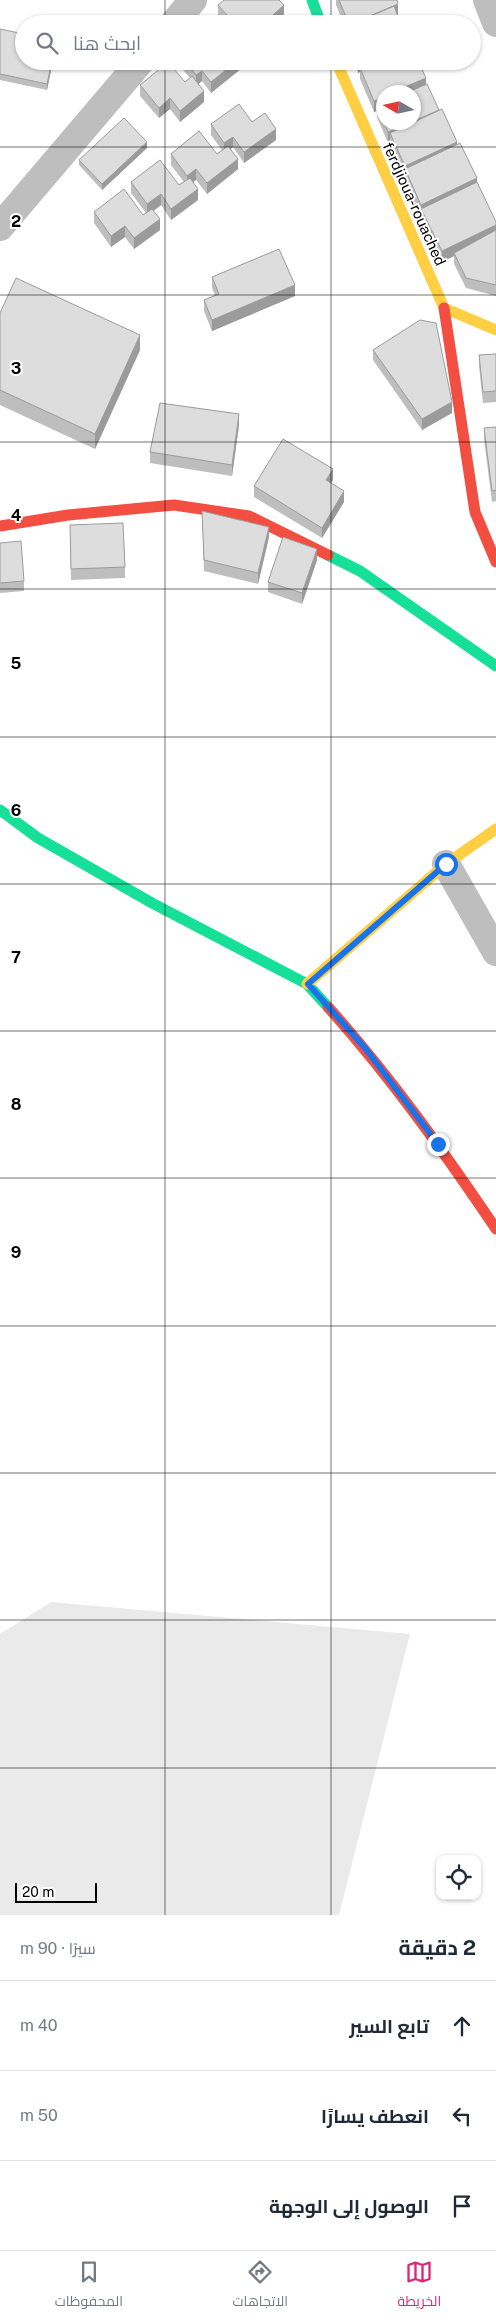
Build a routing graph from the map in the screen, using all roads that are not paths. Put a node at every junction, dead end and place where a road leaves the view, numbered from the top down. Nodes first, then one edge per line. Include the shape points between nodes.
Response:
1 (193, 0) edge
2 (312, 0) edge
3 (487, 0) edge
4 (180, 15) edge
5 (318, 15) edge
6 (496, 23) edge
7 (133, 70) edge
8 (340, 70) edge
9 (0, 227) edge
10 (444, 308) junction
11 (496, 330) edge
12 (0, 526) edge
13 (496, 562) edge
14 (496, 666) edge
15 (0, 810) edge
16 (496, 829) edge
17 (446, 864) junction
18 (496, 952) edge
19 (308, 984) junction
20 (496, 1229) edge

1 - 4 street
2 - 5 street
3 - 6 street
7 - 9 street
8 - 10 street, ferdjioua-rouached
10 - 11 street
10 - 13 street, ferdjioua-rouached via 476,512
12 - 14 street via 68,515 174,505 249,516 360,571
15 - 19 street via 38,838
16 - 17 street
17 - 18 street
17 - 19 street
19 - 20 street via 371,1056 438,1144

